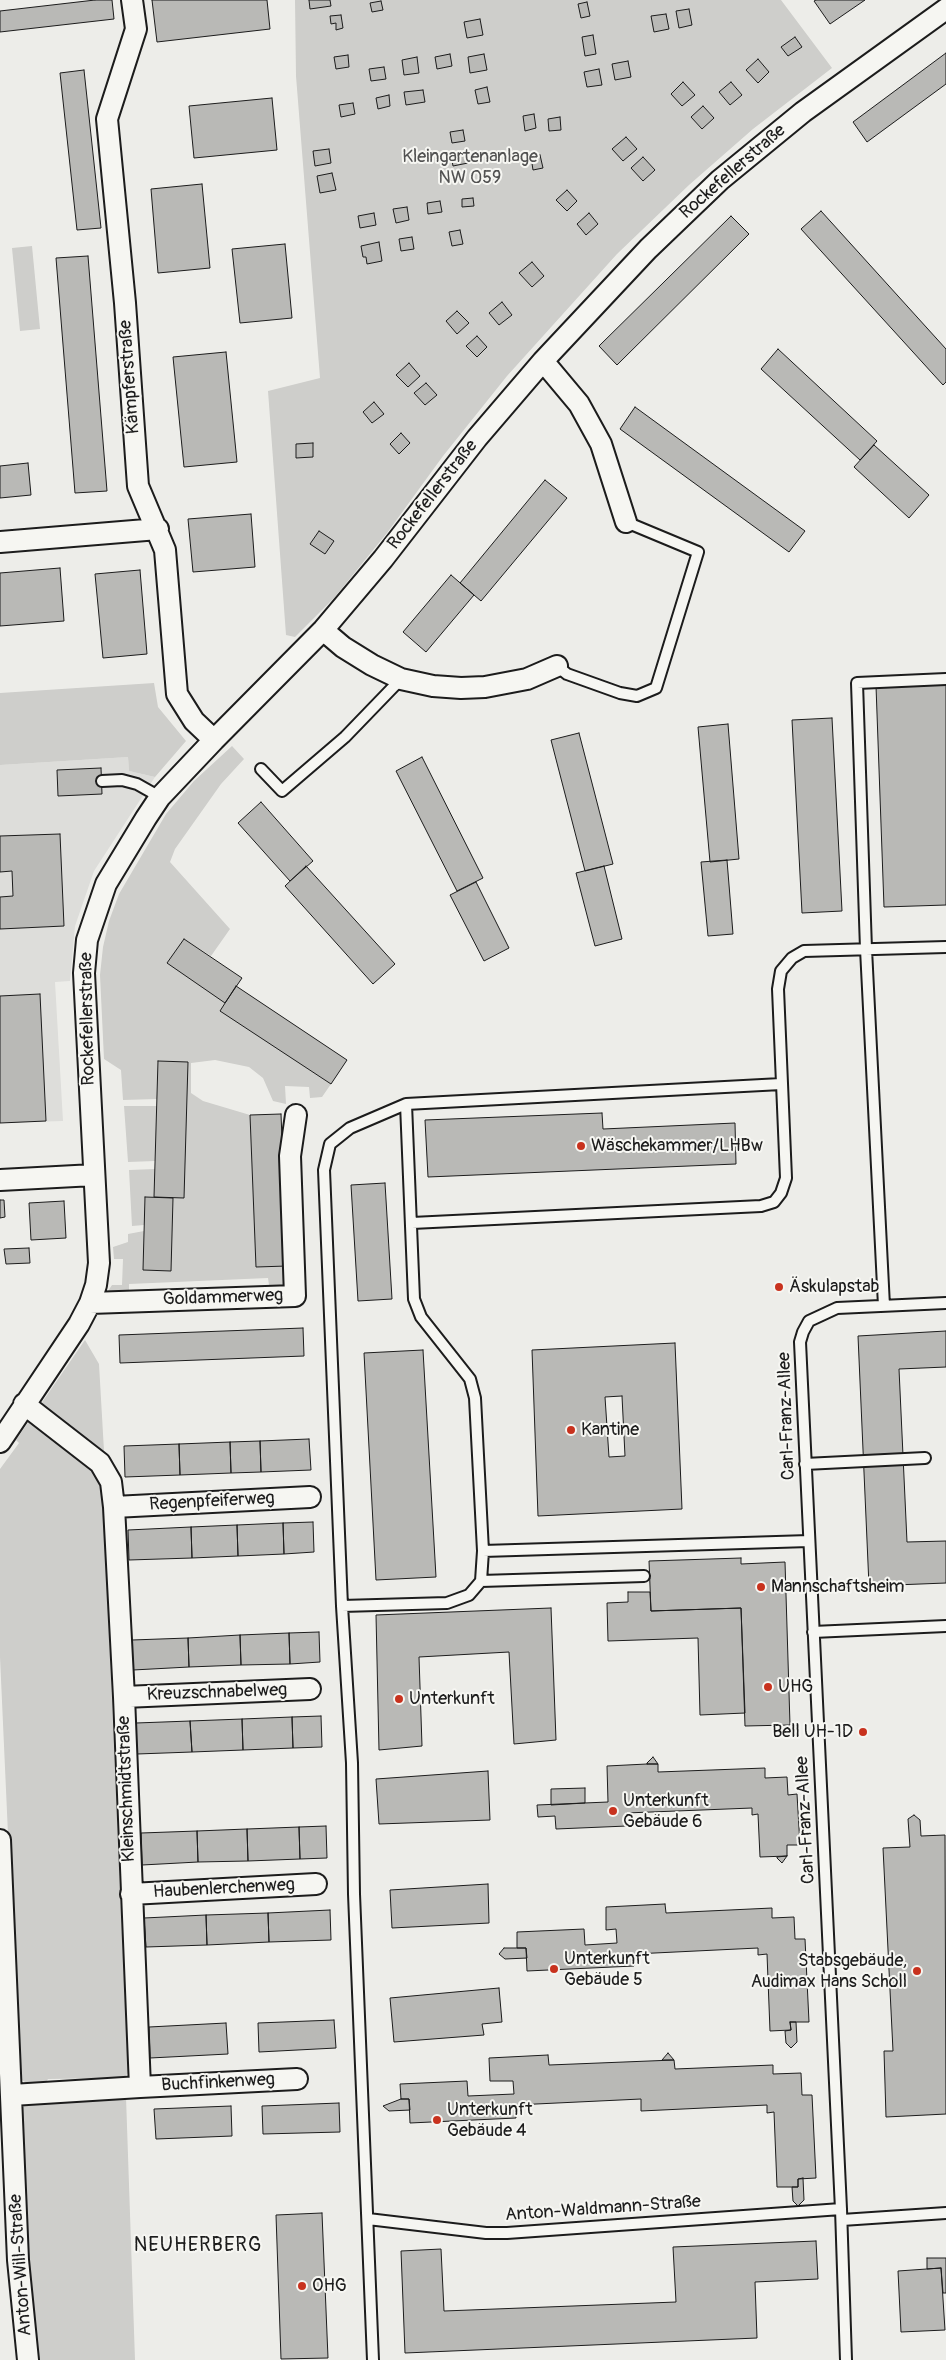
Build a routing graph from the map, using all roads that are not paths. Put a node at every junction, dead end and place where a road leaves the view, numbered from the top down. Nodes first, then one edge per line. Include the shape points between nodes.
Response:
1 (132, 0) edge
2 (946, 9) edge
3 (543, 361) junction
4 (626, 522) joint
5 (158, 528) junction
6 (0, 542) edge
7 (324, 630) junction
8 (557, 666) joint
9 (401, 679) junction
10 (946, 679) edge
11 (214, 740) junction
12 (261, 769) dead end
13 (102, 781) dead end
14 (160, 796) junction
15 (946, 947) edge
16 (866, 950) junction
17 (781, 1084) junction
18 (406, 1104) junction
19 (296, 1115) dead end
20 (94, 1175) junction
21 (0, 1180) edge
22 (412, 1223) junction
23 (90, 1303) junction
24 (946, 1303) edge
25 (884, 1306) junction
26 (24, 1404) junction
27 (1, 1437) edge
28 (925, 1458) dead end
29 (805, 1464) junction
30 (310, 1497) dead end
31 (114, 1507) junction
32 (809, 1541) junction
33 (483, 1550) junction
34 (644, 1576) dead end
35 (481, 1581) junction
36 (342, 1606) junction
37 (946, 1626) edge
38 (814, 1632) junction
39 (310, 1690) dead end
40 (124, 1697) junction
41 (0, 1840) edge
42 (316, 1884) dead end
43 (132, 1894) junction
44 (297, 2079) dead end
45 (140, 2087) junction
46 (12, 2094) junction
47 (842, 2209) junction
48 (946, 2213) edge
49 (368, 2219) junction
50 (842, 2220) junction
51 (9, 2260) edge
52 (28, 2360) edge
53 (373, 2360) edge
54 (846, 2360) edge

1 - 5 street, Kämpferstraße via 136,30 106,119 126,303 138,486
2 - 3 street, Rockefellerstraße via 803,112 720,180 648,249
3 - 4 street via 579,404 601,444
3 - 7 street, Rockefellerstraße via 477,438
4 - 8 lane via 698,552 656,688 637,696 620,693 567,674
5 - 6 street
5 - 11 street, Kämpferstraße via 165,550 177,694 194,721
7 - 9 street via 343,647
7 - 11 street, Rockefellerstraße
8 - 9 street via 528,678 485,687 433,686
9 - 12 lane via 345,737 282,791
10 - 16 lane via 857,683
11 - 14 street, Rockefellerstraße
13 - 14 lane via 122,780
14 - 20 street, Rockefellerstraße via 106,884 87,940 84,973
15 - 16 lane
16 - 17 lane via 804,951 781,970 778,989
16 - 25 lane
17 - 18 lane
17 - 22 lane via 786,1178 774,1202 761,1206
18 - 22 lane
18 - 36 lane via 350,1128 330,1144 324,1170
19 - 23 street, Goldammerweg via 290,1156 295,1296
20 - 21 street
20 - 23 street, Rockefellerstraße via 99,1263
22 - 33 lane via 414,1299 421,1318 470,1379 475,1398
23 - 26 street, Rockefellerstraße
24 - 25 lane, Carl-Franz-Allee
25 - 29 lane, Carl-Franz-Allee via 837,1308 809,1321 802,1332
26 - 27 street, Rockefellerstraße
26 - 31 street, Kleinschmidtstraße via 100,1463 111,1482
28 - 29 lane
29 - 32 lane, Carl-Franz-Allee
30 - 31 street, Regenpfeiferweg
31 - 40 street, Kleinschmidtstraße
32 - 33 lane
32 - 38 lane, Carl-Franz-Allee
33 - 35 lane
34 - 35 lane
35 - 36 lane via 469,1595 447,1603
36 - 49 lane via 352,1763 354,1894
37 - 38 lane
38 - 47 lane, Carl-Franz-Allee
39 - 40 street, Kreuzschnabelweg
40 - 43 street, Kleinschmidtstraße
41 - 46 street, Anton-Will-Straße
42 - 43 street, Haubenlerchenweg
43 - 45 street, Kleinschmidtstraße
44 - 45 street, Buchfinkenweg
45 - 46 street
46 - 51 street, Anton-Will-Straße
47 - 49 lane, Anton-Waldmann-Straße via 507,2233
47 - 50 lane, Carl-Franz-Allee
48 - 50 lane
49 - 53 lane
50 - 54 lane, Carl-Franz-Allee
51 - 52 street, Anton-Will-Straße

